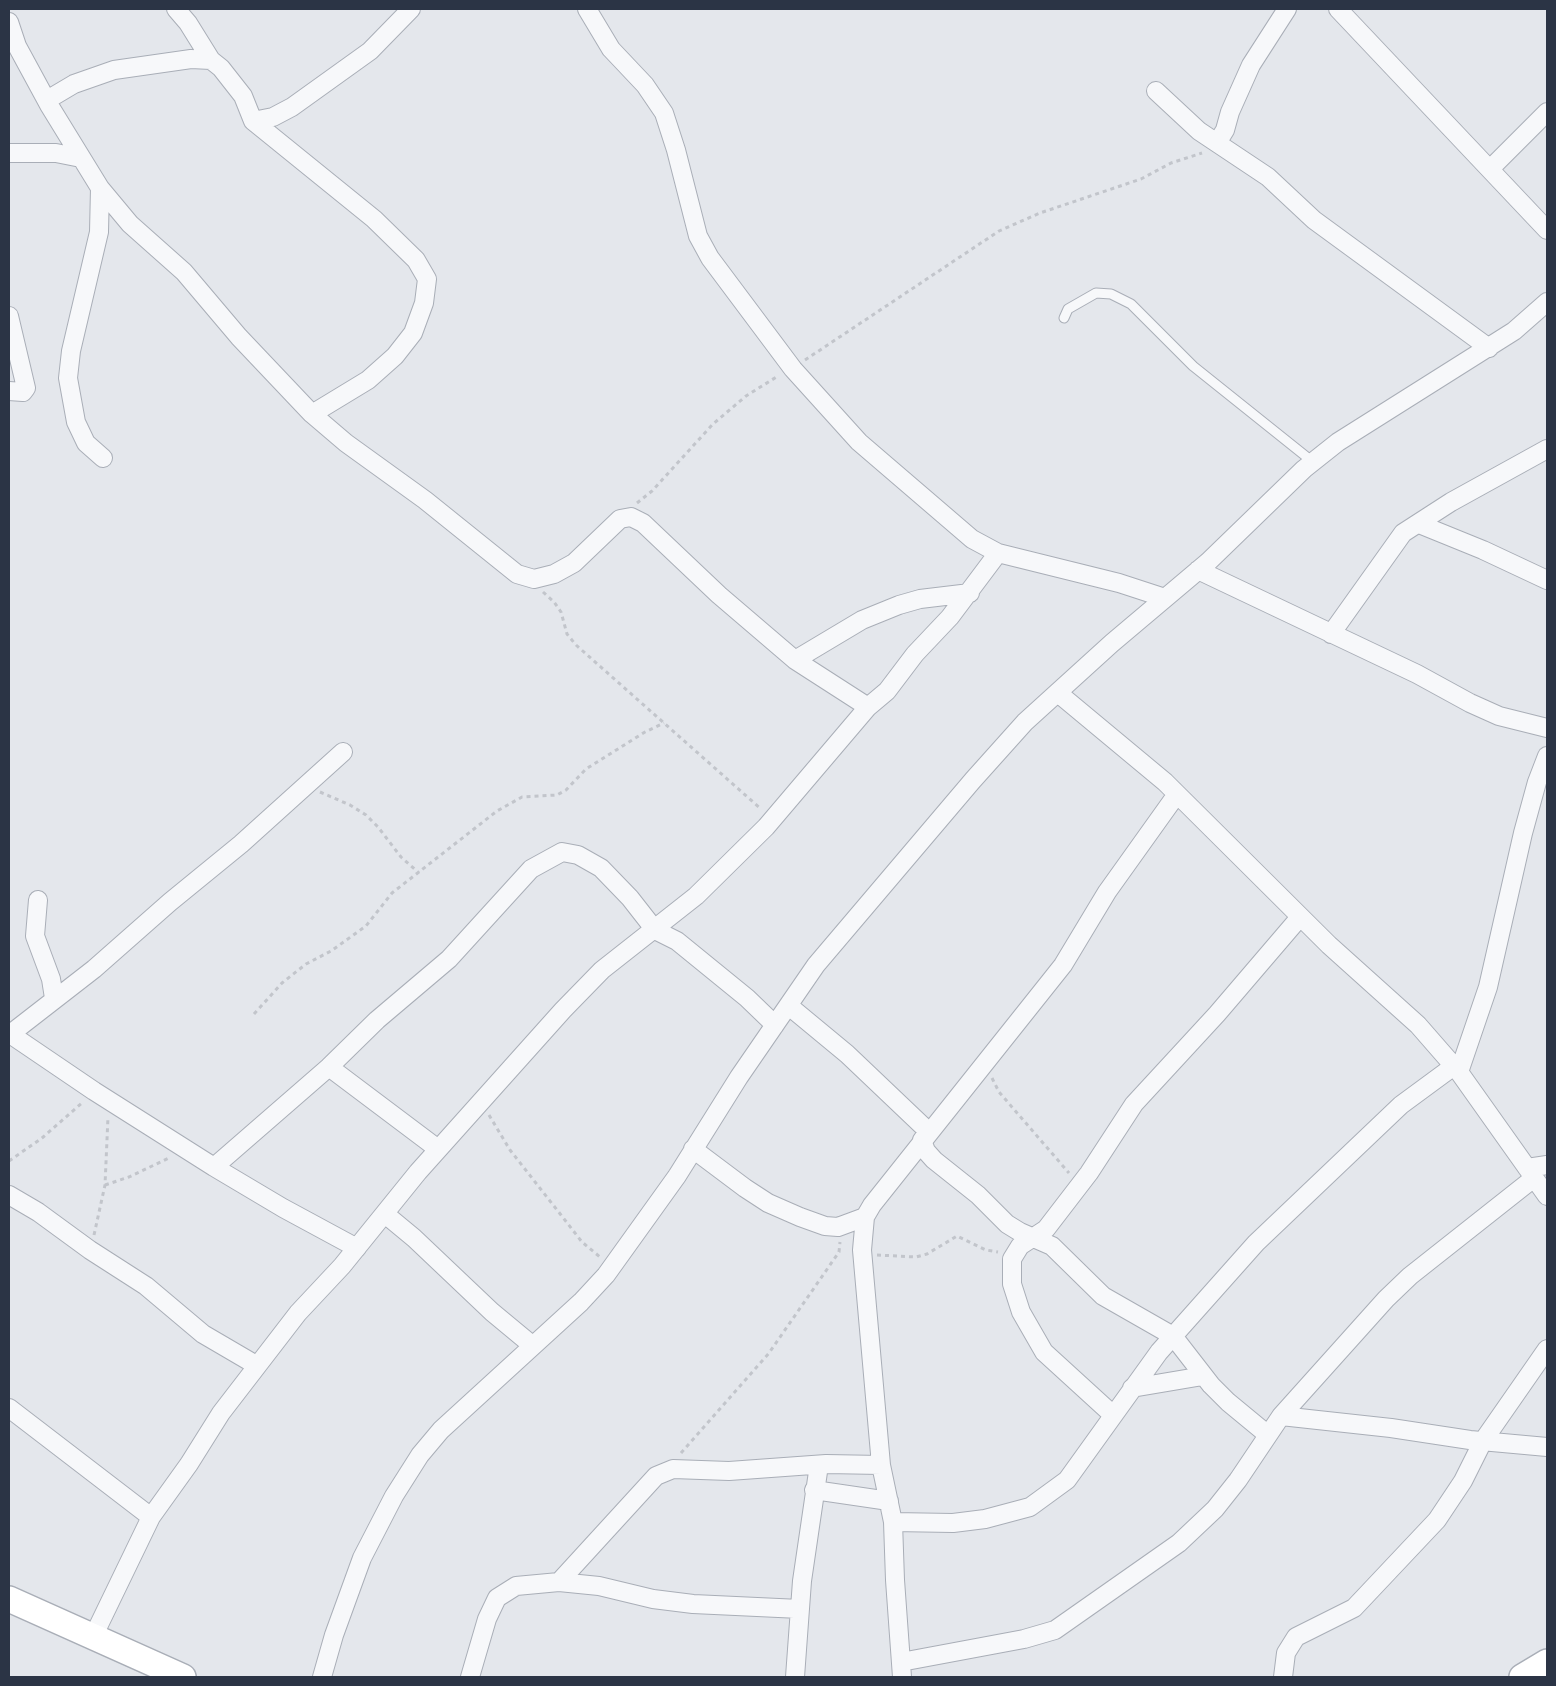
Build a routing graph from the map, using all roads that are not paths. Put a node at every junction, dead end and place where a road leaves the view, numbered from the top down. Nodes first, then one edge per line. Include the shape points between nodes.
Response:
1 (176, 9) edge
2 (412, 9) edge
3 (587, 9) edge
4 (1287, 9) edge
5 (1338, 9) edge
6 (9, 22) edge
7 (211, 60) junction
8 (1156, 91) dead end
9 (47, 100) junction
10 (1547, 112) edge
11 (254, 121) junction
12 (1219, 144) junction
13 (9, 153) edge
14 (82, 158) junction
15 (1490, 169) junction
16 (100, 188) junction
17 (1547, 230) edge
18 (1547, 302) edge
19 (9, 316) edge
20 (1064, 318) dead end
21 (1489, 348) junction
22 (9, 391) edge
23 (312, 414) junction
24 (1547, 449) edge
25 (103, 458) dead end
26 (1313, 462) junction
27 (1419, 524) junction
28 (998, 553) junction
29 (1198, 570) junction
30 (1547, 580) edge
31 (970, 592) junction
32 (1165, 598) junction
33 (1331, 634) junction
34 (795, 660) junction
35 (1058, 693) junction
36 (868, 707) junction
37 (1547, 728) edge
38 (343, 752) dead end
39 (1547, 756) edge
40 (1177, 794) junction
41 (38, 900) dead end
42 (1300, 917) junction
43 (655, 930) junction
44 (54, 998) junction
45 (789, 1006) junction
46 (775, 1025) junction
47 (9, 1034) edge
48 (329, 1067) junction
49 (1457, 1069) junction
50 (926, 1136) junction
51 (438, 1149) junction
52 (693, 1149) junction
53 (1547, 1165) edge
54 (214, 1168) junction
55 (1531, 1173) junction
56 (9, 1195) edge
57 (1547, 1196) edge
58 (385, 1214) junction
59 (865, 1217) junction
60 (1033, 1238) junction
61 (357, 1248) junction
62 (1173, 1336) junction
63 (533, 1346) junction
64 (1547, 1349) edge
65 (256, 1365) junction
66 (1203, 1376) junction
67 (1132, 1388) junction
68 (9, 1408) edge
69 (1113, 1415) junction
70 (1281, 1416) junction
71 (1268, 1435) junction
72 (1483, 1441) junction
73 (1547, 1447) edge
74 (819, 1465) junction
75 (882, 1465) junction
76 (814, 1490) junction
77 (889, 1501) junction
78 (151, 1517) junction
79 (893, 1522) junction
80 (559, 1582) junction
81 (9, 1599) edge
82 (800, 1609) junction
83 (93, 1637) junction
84 (1547, 1662) edge
85 (902, 1670) edge
86 (183, 1677) edge
87 (322, 1677) edge
88 (470, 1677) edge
89 (795, 1677) edge
90 (1283, 1677) edge
91 (1522, 1677) edge

1 - 7 street
2 - 11 street via 370,51 292,107 274,117
3 - 28 street via 611,49 645,85 664,114 698,236 710,258 793,368 859,442 972,539
4 - 12 street via 1251,65
5 - 15 street
6 - 9 street via 17,46
7 - 9 street via 191,59 114,70 74,84
7 - 11 street via 222,68 243,96
8 - 12 street via 1199,131
9 - 14 street
10 - 15 street
11 - 23 street via 380,224 416,260 427,280 424,303 413,332 394,356 368,380
12 - 21 street via 1268,176 1314,220
13 - 14 street via 56,153
14 - 16 street
15 - 17 street
16 - 23 street via 130,224 184,272 239,337
16 - 25 street via 99,232 70,351 68,378 76,422 86,443
18 - 21 street
19 - 22 street via 26,388 23,392
20 - 26 lane via 1068,309 1096,293 1111,294 1131,304 1194,366
21 - 26 street via 1338,442
23 - 34 street via 517,574 534,579 554,574 574,563 620,519 631,517 644,524 719,595
24 - 27 street via 1451,502
26 - 29 street
27 - 30 street
27 - 33 street via 1403,533
28 - 31 street
28 - 32 street via 1119,583
29 - 32 street
29 - 33 street
31 - 34 street via 899,605 862,620
31 - 36 street via 887,691
32 - 35 street
33 - 37 street via 1499,716
34 - 36 street
35 - 40 street
35 - 45 street via 1025,722 973,780 816,965
36 - 43 street via 774,818 696,896
38 - 44 street via 102,963
39 - 49 street via 1523,833 1488,987
40 - 42 street
40 - 50 street via 1107,892 1062,965
41 - 44 street via 36,936
42 - 49 street via 1418,1025
42 - 60 street via 1134,1104 1080,1184 1046,1229
43 - 46 street via 677,941
43 - 48 street via 601,868 578,855 562,852 531,869 449,959 377,1020
43 - 51 street via 602,970
44 - 47 street
45 - 46 street
45 - 50 street via 847,1054
46 - 52 street
47 - 54 street
48 - 51 street
48 - 54 street
49 - 55 street
49 - 62 street via 1401,1105 1280,1218
50 - 59 street
50 - 60 street via 926,1151 934,1160 1008,1224
51 - 58 street
52 - 59 street via 768,1203 824,1226 838,1227
52 - 63 street via 612,1268
53 - 55 street
54 - 61 street
55 - 57 street
55 - 70 street via 1410,1276 1355,1332
56 - 65 street via 146,1286 202,1334
58 - 61 street
58 - 63 street
59 - 75 street via 862,1250
60 - 62 street via 1060,1252 1103,1296
60 - 69 street via 1015,1251 1011,1266 1012,1284 1021,1312 1044,1352
61 - 65 street
62 - 66 street
62 - 67 street
63 - 87 street via 441,1430 420,1455 394,1496 362,1558
64 - 72 street
65 - 78 street
66 - 67 street
66 - 71 street
67 - 69 street
68 - 78 street
69 - 79 street via 1067,1480 1030,1507 985,1519
70 - 71 street
70 - 72 street
71 - 85 street via 1238,1480 1179,1543 1055,1630
72 - 73 street
72 - 90 street via 1438,1520 1354,1608 1296,1636 1286,1653
74 - 75 street
74 - 76 street
74 - 80 street via 774,1470 670,1470 656,1476
75 - 77 street
76 - 77 street
76 - 82 street
77 - 79 street
78 - 83 street
79 - 85 street
80 - 82 street via 599,1586 653,1599 693,1604
80 - 88 street via 516,1586 497,1598 487,1619
81 - 83 street
82 - 89 street
83 - 86 street
84 - 91 street

